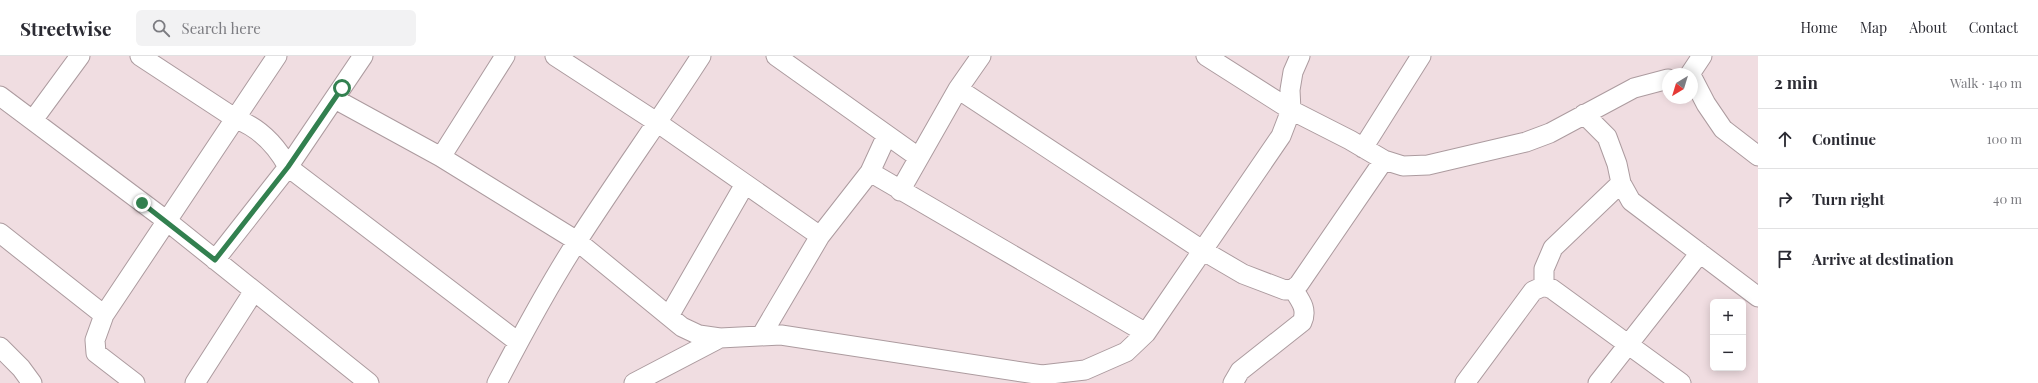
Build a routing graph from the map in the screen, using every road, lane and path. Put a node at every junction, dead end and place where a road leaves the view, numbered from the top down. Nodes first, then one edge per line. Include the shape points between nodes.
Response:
1 (80, 56) edge
2 (277, 56) edge
3 (363, 56) edge
4 (505, 56) edge
5 (555, 56) edge
6 (701, 56) edge
7 (776, 56) edge
8 (1206, 56) edge
9 (1300, 56) edge
10 (1421, 56) edge
11 (1702, 56) edge
12 (978, 57) edge
13 (148, 58) edge
14 (1694, 68) edge
15 (1662, 80) edge
16 (958, 89) junction
17 (1698, 90) edge
18 (0, 96) edge
19 (335, 98) junction
20 (1291, 110) junction
21 (1584, 114) junction
22 (236, 119) junction
23 (33, 120) junction
24 (658, 123) junction
25 (887, 135) junction
26 (1363, 148) junction
27 (1758, 156) edge
28 (441, 157) junction
29 (918, 157) junction
30 (1384, 160) junction
31 (288, 167) junction
32 (870, 172) junction
33 (1621, 183) junction
34 (745, 184) junction
35 (900, 191) junction
36 (167, 221) junction
37 (0, 232) edge
38 (820, 236) junction
39 (577, 241) junction
40 (1202, 250) junction
41 (1700, 253) junction
42 (215, 260) junction
43 (1544, 286) junction
44 (1294, 289) junction
45 (254, 291) junction
46 (1756, 291) edge
47 (104, 315) junction
48 (669, 316) junction
49 (1146, 333) junction
50 (761, 336) junction
51 (720, 338) junction
52 (518, 342) junction
53 (1629, 345) junction
54 (0, 347) edge
55 (1041, 379) edge
56 (32, 383) edge
57 (135, 383) edge
58 (195, 383) edge
59 (369, 383) edge
60 (497, 383) edge
61 (634, 383) edge
62 (1233, 383) edge
63 (1465, 383) edge
64 (1598, 383) edge
65 (1681, 383) edge

1 - 23 street
2 - 22 street
3 - 19 street
4 - 28 street
5 - 24 street
6 - 24 street
7 - 25 street
8 - 20 street
9 - 20 street via 1293,72 1290,90
10 - 26 street
11 - 14 street
12 - 16 street
13 - 22 street
15 - 21 street via 1634,88
16 - 29 street
16 - 40 street
17 - 27 street via 1723,129
18 - 23 street
19 - 28 street
19 - 31 street
20 - 26 street
20 - 40 street via 1281,136
21 - 30 street via 1550,133 1526,142 1428,165 1403,166
21 - 33 street via 1607,137
22 - 31 street via 263,134 280,152
22 - 36 street
23 - 36 street
24 - 34 street
24 - 39 street
25 - 29 street
25 - 32 street
26 - 30 street
28 - 39 street
29 - 35 street
30 - 44 street
31 - 42 street
31 - 52 street
32 - 35 street
32 - 38 street
33 - 41 street via 1631,201
33 - 43 street via 1553,248 1544,269
34 - 38 street
34 - 48 street
35 - 49 street
36 - 42 street
36 - 47 street
37 - 47 street
38 - 50 street
39 - 48 street
39 - 52 street
40 - 44 street via 1243,274 1285,290
40 - 49 street
41 - 46 street
41 - 53 street
42 - 45 street
43 - 53 street via 1552,289
43 - 63 street via 1533,291
44 - 62 street via 1304,309 1302,322 1240,371
45 - 58 street
45 - 59 street
47 - 57 street via 94,340 96,353
48 - 51 street via 682,327 699,335
49 - 55 street via 1126,352 1085,370
50 - 51 street
50 - 55 street via 781,335
51 - 61 street
52 - 60 street
53 - 64 street
53 - 65 street
54 - 56 street

